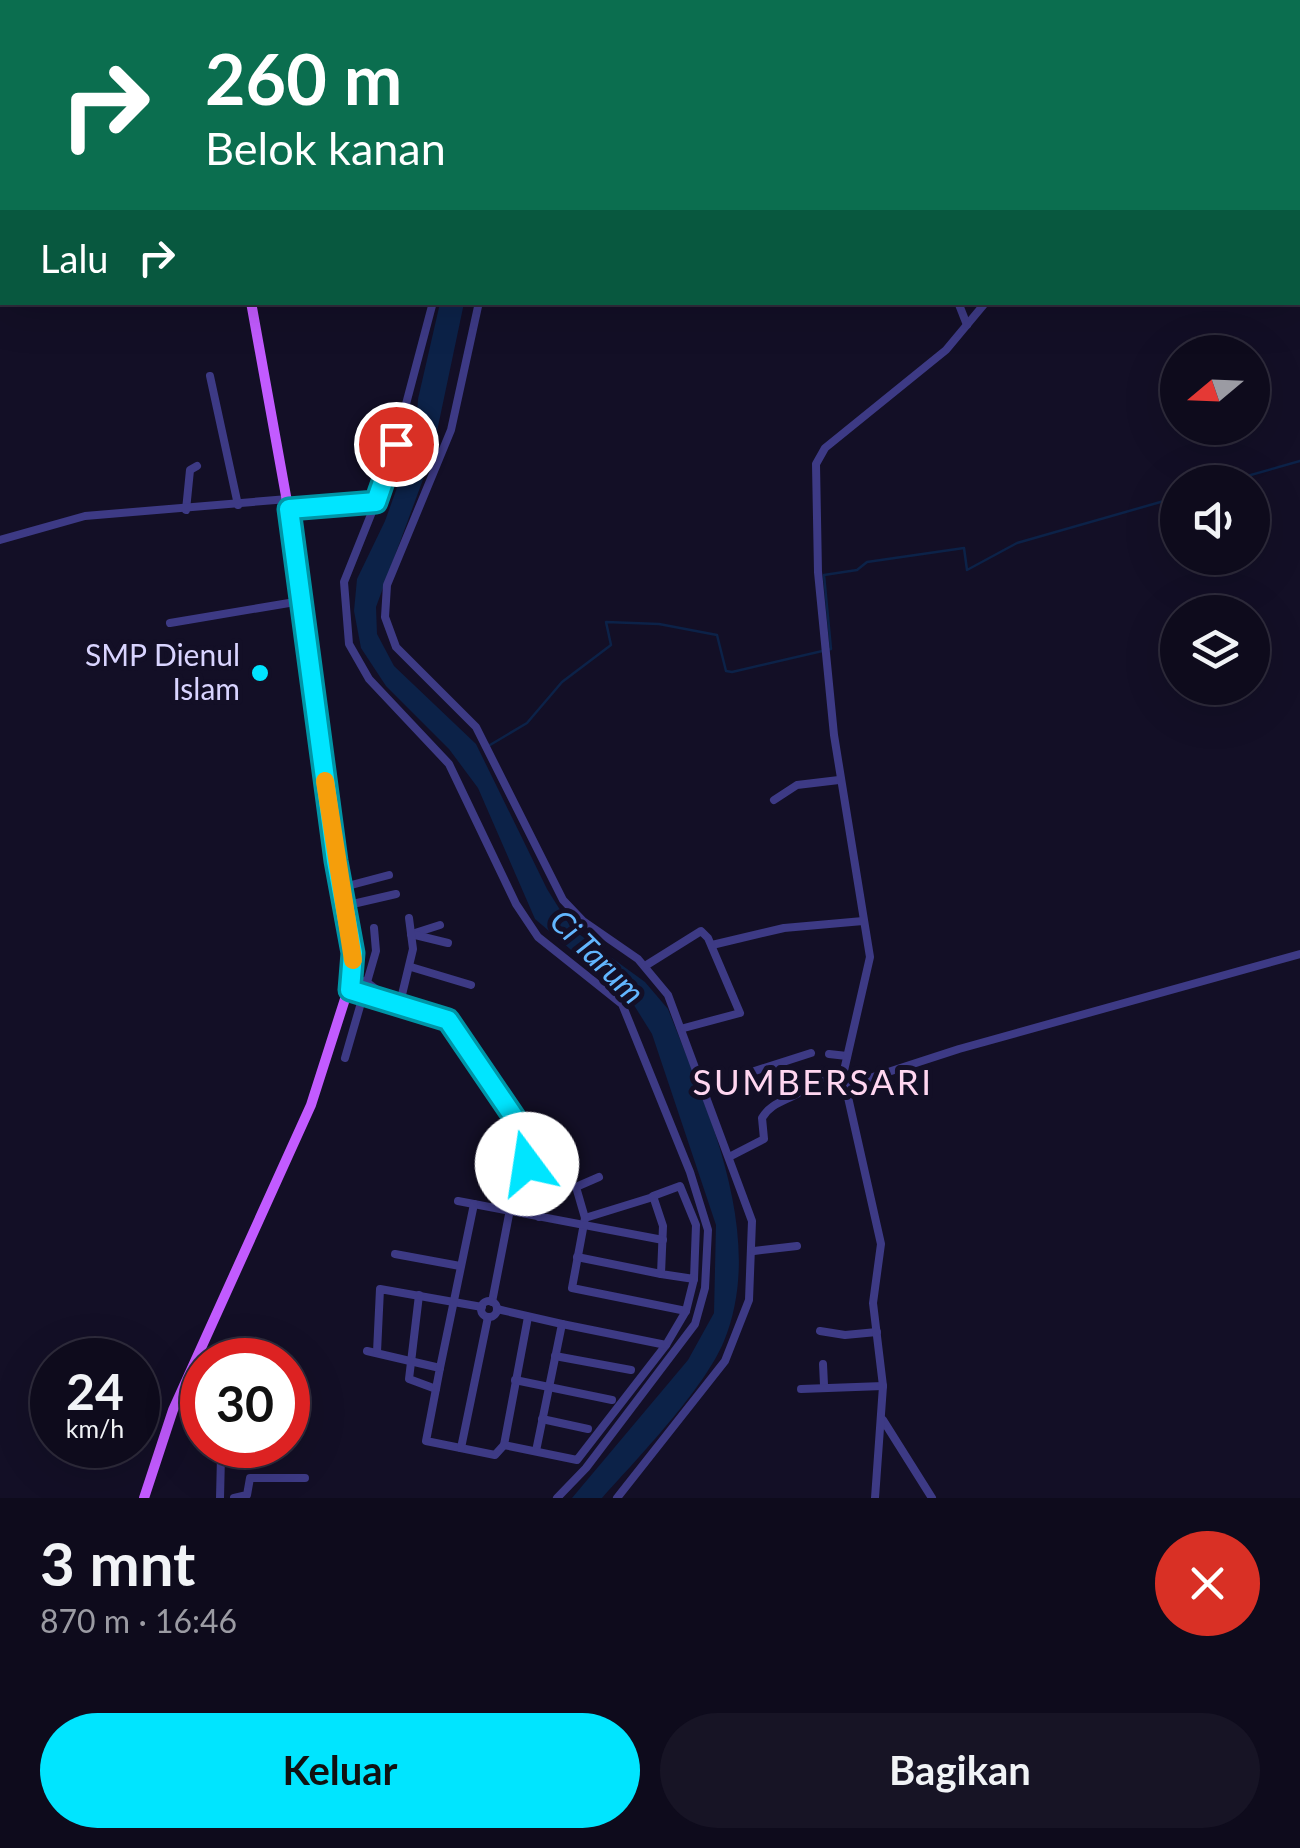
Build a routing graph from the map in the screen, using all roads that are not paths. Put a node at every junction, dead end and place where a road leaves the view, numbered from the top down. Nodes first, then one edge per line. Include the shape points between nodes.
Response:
1 (252, 305) edge
2 (432, 305) edge
3 (479, 305) edge
4 (959, 305) edge
5 (984, 305) edge
6 (967, 325) junction
7 (210, 376) dead end
8 (197, 466) dead end
9 (376, 502) junction
10 (288, 504) junction
11 (238, 505) junction
12 (186, 510) junction
13 (0, 540) edge
14 (302, 601) junction
15 (170, 624) dead end
16 (840, 780) junction
17 (774, 800) dead end
18 (389, 875) dead end
19 (340, 888) junction
20 (396, 894) dead end
21 (344, 906) junction
22 (408, 918) dead end
23 (863, 920) junction
24 (440, 925) dead end
25 (374, 928) dead end
26 (411, 934) junction
27 (448, 943) dead end
28 (712, 945) junction
29 (1300, 954) edge
30 (644, 966) junction
31 (411, 968) junction
32 (353, 974) junction
33 (366, 982) junction
34 (471, 984) dead end
35 (350, 990) junction
36 (363, 994) junction
37 (396, 1002) junction
38 (685, 1032) junction
39 (811, 1053) dead end
40 (829, 1054) dead end
41 (847, 1056) junction
42 (345, 1058) dead end
43 (843, 1075) junction
44 (736, 1077) dead end
45 (845, 1086) junction
46 (731, 1156) junction
47 (520, 1158) junction
48 (599, 1177) dead end
49 (653, 1197) junction
50 (458, 1201) dead end
51 (474, 1204) junction
52 (509, 1212) junction
53 (540, 1217) junction
54 (584, 1222) junction
55 (664, 1240) junction
56 (797, 1246) dead end
57 (754, 1251) junction
58 (395, 1254) dead end
59 (577, 1257) junction
60 (460, 1266) junction
61 (661, 1274) junction
62 (694, 1280) junction
63 (419, 1295) junction
64 (452, 1302) junction
65 (494, 1306) junction
66 (482, 1307) junction
67 (686, 1312) junction
68 (488, 1317) junction
69 (528, 1317) junction
70 (562, 1324) junction
71 (820, 1330) dead end
72 (876, 1332) junction
73 (666, 1345) junction
74 (555, 1356) junction
75 (410, 1360) junction
76 (823, 1364) dead end
77 (440, 1368) junction
78 (631, 1370) dead end
79 (515, 1380) junction
80 (824, 1385) junction
81 (883, 1386) junction
82 (549, 1388) junction
83 (436, 1389) junction
84 (801, 1389) dead end
85 (612, 1400) dead end
86 (542, 1419) junction
87 (883, 1420) junction
88 (588, 1429) dead end
89 (504, 1445) junction
90 (461, 1448) junction
91 (536, 1451) junction
92 (221, 1468) edge
93 (306, 1478) dead end
94 (144, 1498) edge
95 (220, 1498) edge
96 (234, 1498) edge
97 (557, 1498) edge
98 (617, 1498) edge
99 (875, 1498) edge
100 (932, 1498) edge

1 - 10 main road
2 - 9 street
3 - 30 street via 450,432 387,585 385,617 396,646 476,727 563,900
4 - 6 street
5 - 6 street
6 - 16 street via 946,350 825,448 816,464 818,572
7 - 11 street
8 - 12 street via 186,486
9 - 10 street
9 - 97 street via 344,582 349,644 369,680 449,764 527,922 622,1004 708,1230 705,1288 689,1334
10 - 11 street
10 - 14 main road
11 - 12 street
12 - 13 street via 75,518
14 - 15 street
14 - 19 main road
16 - 17 street via 797,785
16 - 23 street
18 - 19 street
19 - 21 main road
20 - 21 street
21 - 32 main road
22 - 26 street
23 - 28 street via 784,928
23 - 41 street via 869,969
24 - 26 street
25 - 33 street via 376,951
26 - 27 street
26 - 31 street
28 - 30 street via 702,931
28 - 38 street via 740,1013
29 - 45 street
30 - 38 street via 668,995
31 - 34 street
31 - 37 street
32 - 33 street
32 - 35 main road
33 - 36 street
33 - 37 street
35 - 36 street
35 - 94 main road via 311,1106 173,1410
36 - 37 street
36 - 42 street
37 - 47 street via 451,1022 518,1123
38 - 46 street
39 - 44 street
40 - 41 street
41 - 43 street
43 - 45 street
43 - 46 street via 810,1080 800,1094 771,1105 762,1118 764,1138
45 - 72 street via 881,1244
46 - 57 street via 752,1220
47 - 52 street
47 - 53 street
48 - 54 street via 576,1186
49 - 54 street
49 - 55 street
49 - 62 street via 683,1188 696,1225
50 - 51 street
51 - 52 street
51 - 60 street
52 - 53 street
52 - 65 street
53 - 54 street
54 - 55 street
54 - 59 street
55 - 61 street
56 - 57 street
57 - 98 street via 749,1300 725,1361
58 - 60 street
59 - 61 street
59 - 67 street via 574,1290
60 - 64 street
61 - 62 street
62 - 67 street
63 - 64 street
63 - 75 street
63 - 75 street via 380,1288 372,1352
64 - 66 street
64 - 77 street
65 - 66 street
65 - 68 street
65 - 69 street
66 - 68 street
67 - 73 street
68 - 90 street
69 - 70 street
69 - 79 street
70 - 73 street
70 - 74 street
71 - 72 street
72 - 81 street
73 - 91 street via 578,1459
74 - 78 street
74 - 82 street
75 - 77 street
75 - 83 street via 410,1381
76 - 80 street
77 - 83 street
79 - 82 street
79 - 89 street
80 - 81 street
80 - 84 street
81 - 87 street
82 - 85 street
82 - 86 street
83 - 90 street via 422,1440
86 - 88 street
86 - 91 street
87 - 99 street
87 - 100 street
89 - 90 street via 495,1455
89 - 91 street
92 - 95 street
93 - 96 street via 250,1478 247,1496

